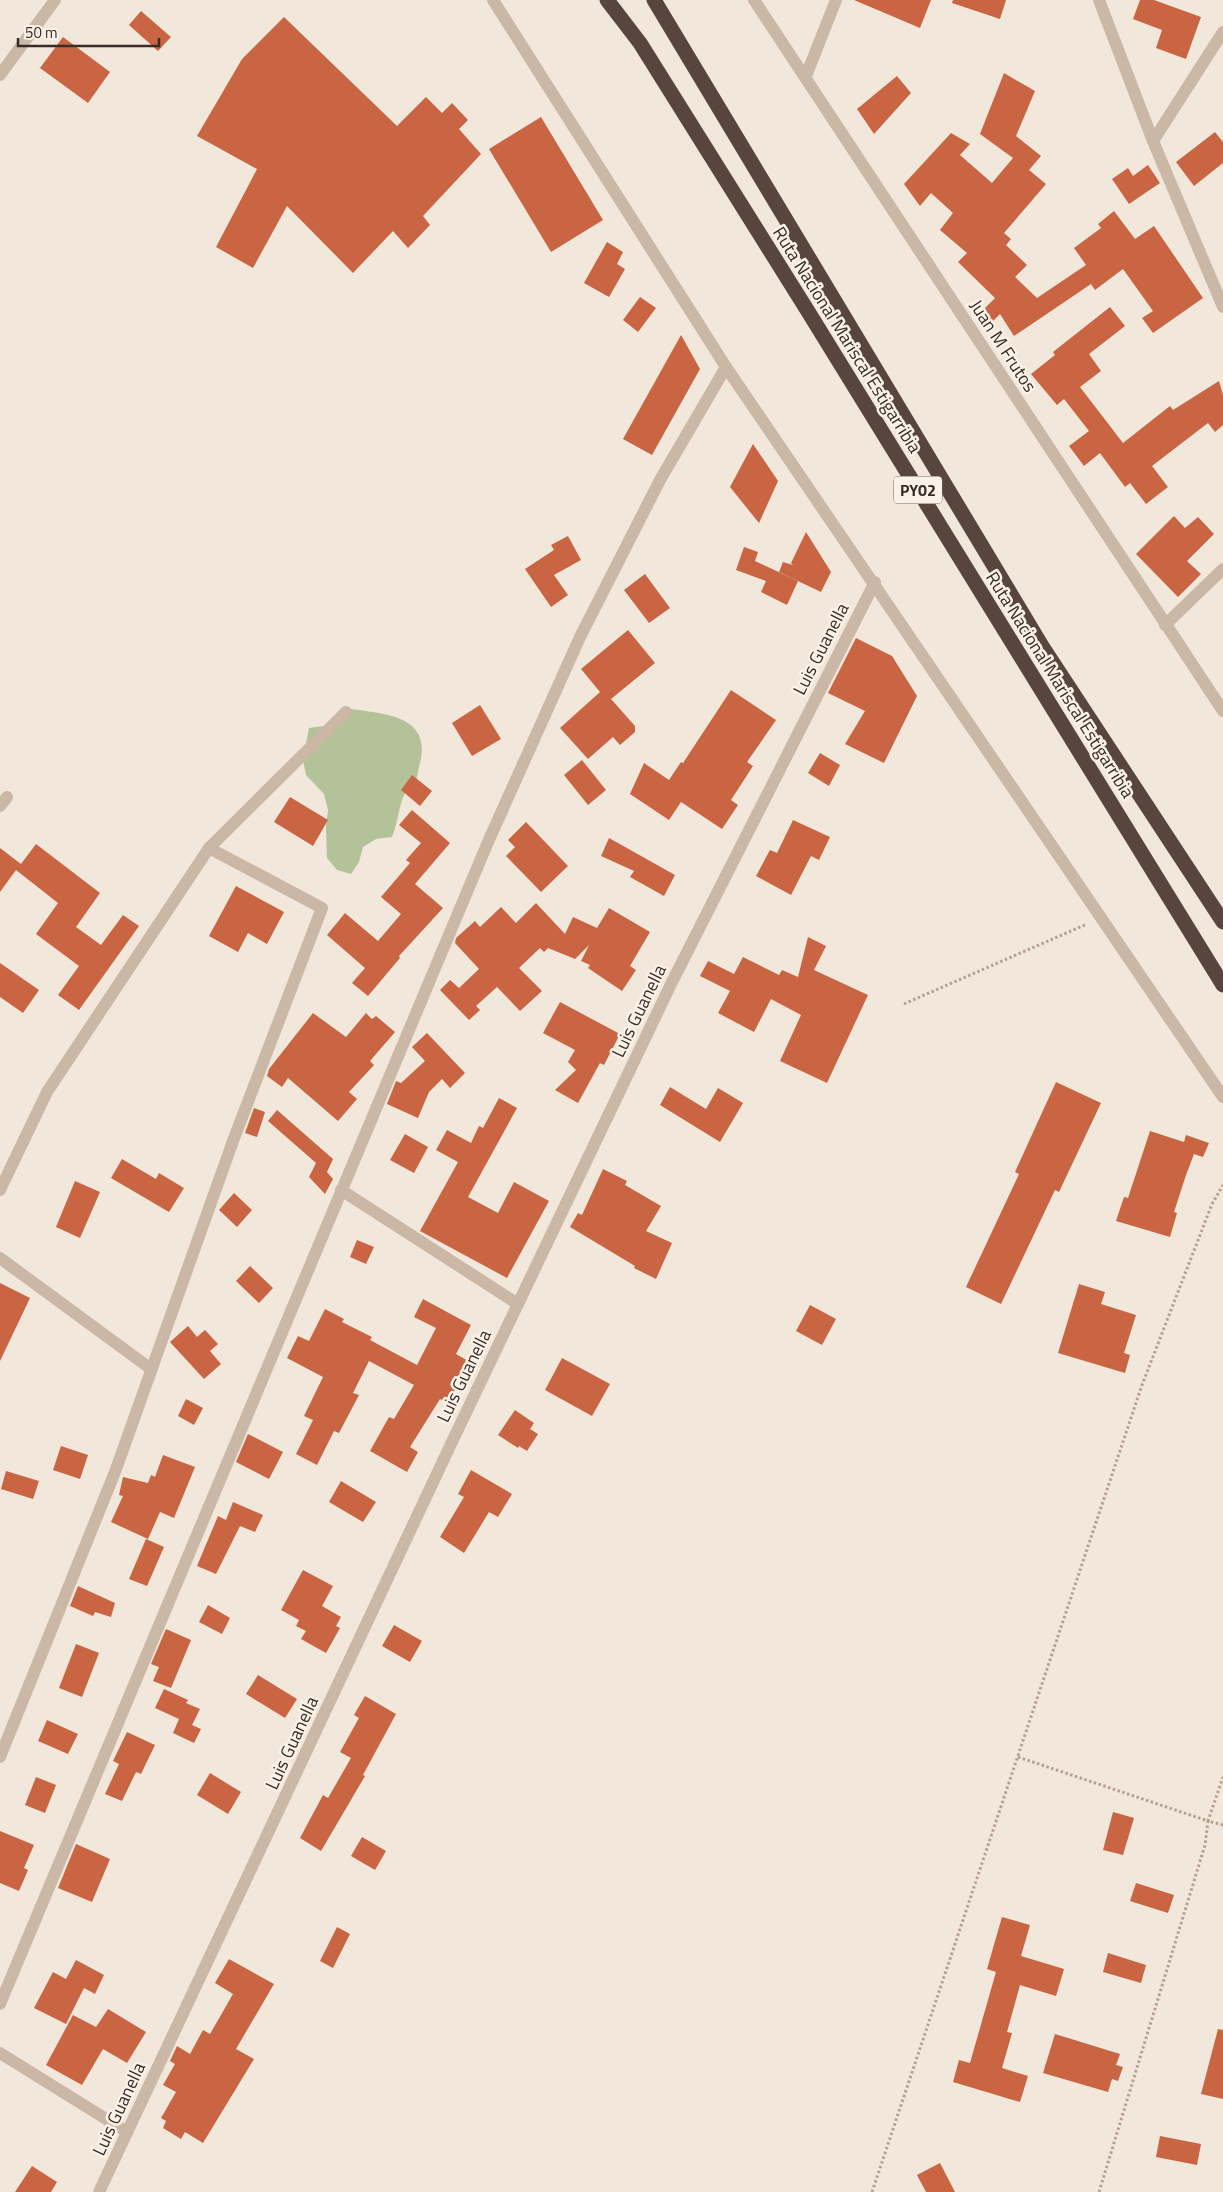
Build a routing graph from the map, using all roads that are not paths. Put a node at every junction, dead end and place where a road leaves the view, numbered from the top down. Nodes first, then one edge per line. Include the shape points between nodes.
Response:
1 (55, 0) edge
2 (493, 0) edge
3 (607, 0) edge
4 (654, 0) edge
5 (754, 0) edge
6 (836, 0) edge
7 (1099, 0) edge
8 (1223, 32) edge
9 (0, 75) edge
10 (806, 76) junction
11 (1153, 140) junction
12 (1223, 307) edge
13 (726, 366) junction
14 (1223, 569) edge
15 (875, 582) junction
16 (1165, 625) junction
17 (1223, 711) edge
18 (346, 712) dead end
19 (209, 848) junction
20 (1223, 922) edge
21 (1223, 985) edge
22 (1223, 1097) edge
23 (0, 1190) edge
24 (341, 1190) junction
25 (0, 1258) edge
26 (518, 1304) junction
27 (150, 1369) junction
28 (0, 1757) edge
29 (0, 2004) edge
30 (0, 2053) edge
31 (127, 2132) junction
32 (99, 2192) edge

1 - 9 street
2 - 13 street
3 - 21 highway, Ruta Nacional Mariscal Estigarribia / PY02 via 640,43 809,313
4 - 20 highway, Ruta Nacional Mariscal Estigarribia / PY02 via 1042,646
5 - 10 street, Juan M Frutos
6 - 10 street
7 - 11 street
8 - 11 street
10 - 16 street, Juan M Frutos
11 - 12 street
13 - 15 street
13 - 24 street via 660,480 580,637 488,842
14 - 16 street
15 - 22 street via 1046,840
15 - 26 street, Luis Guanella via 672,982
16 - 17 street, Juan M Frutos
18 - 19 street
19 - 23 street via 47,1092
19 - 27 street via 322,908
24 - 26 street
24 - 29 street
25 - 27 street
26 - 31 street, Luis Guanella
27 - 28 street via 115,1472
30 - 31 street
31 - 32 street, Luis Guanella

